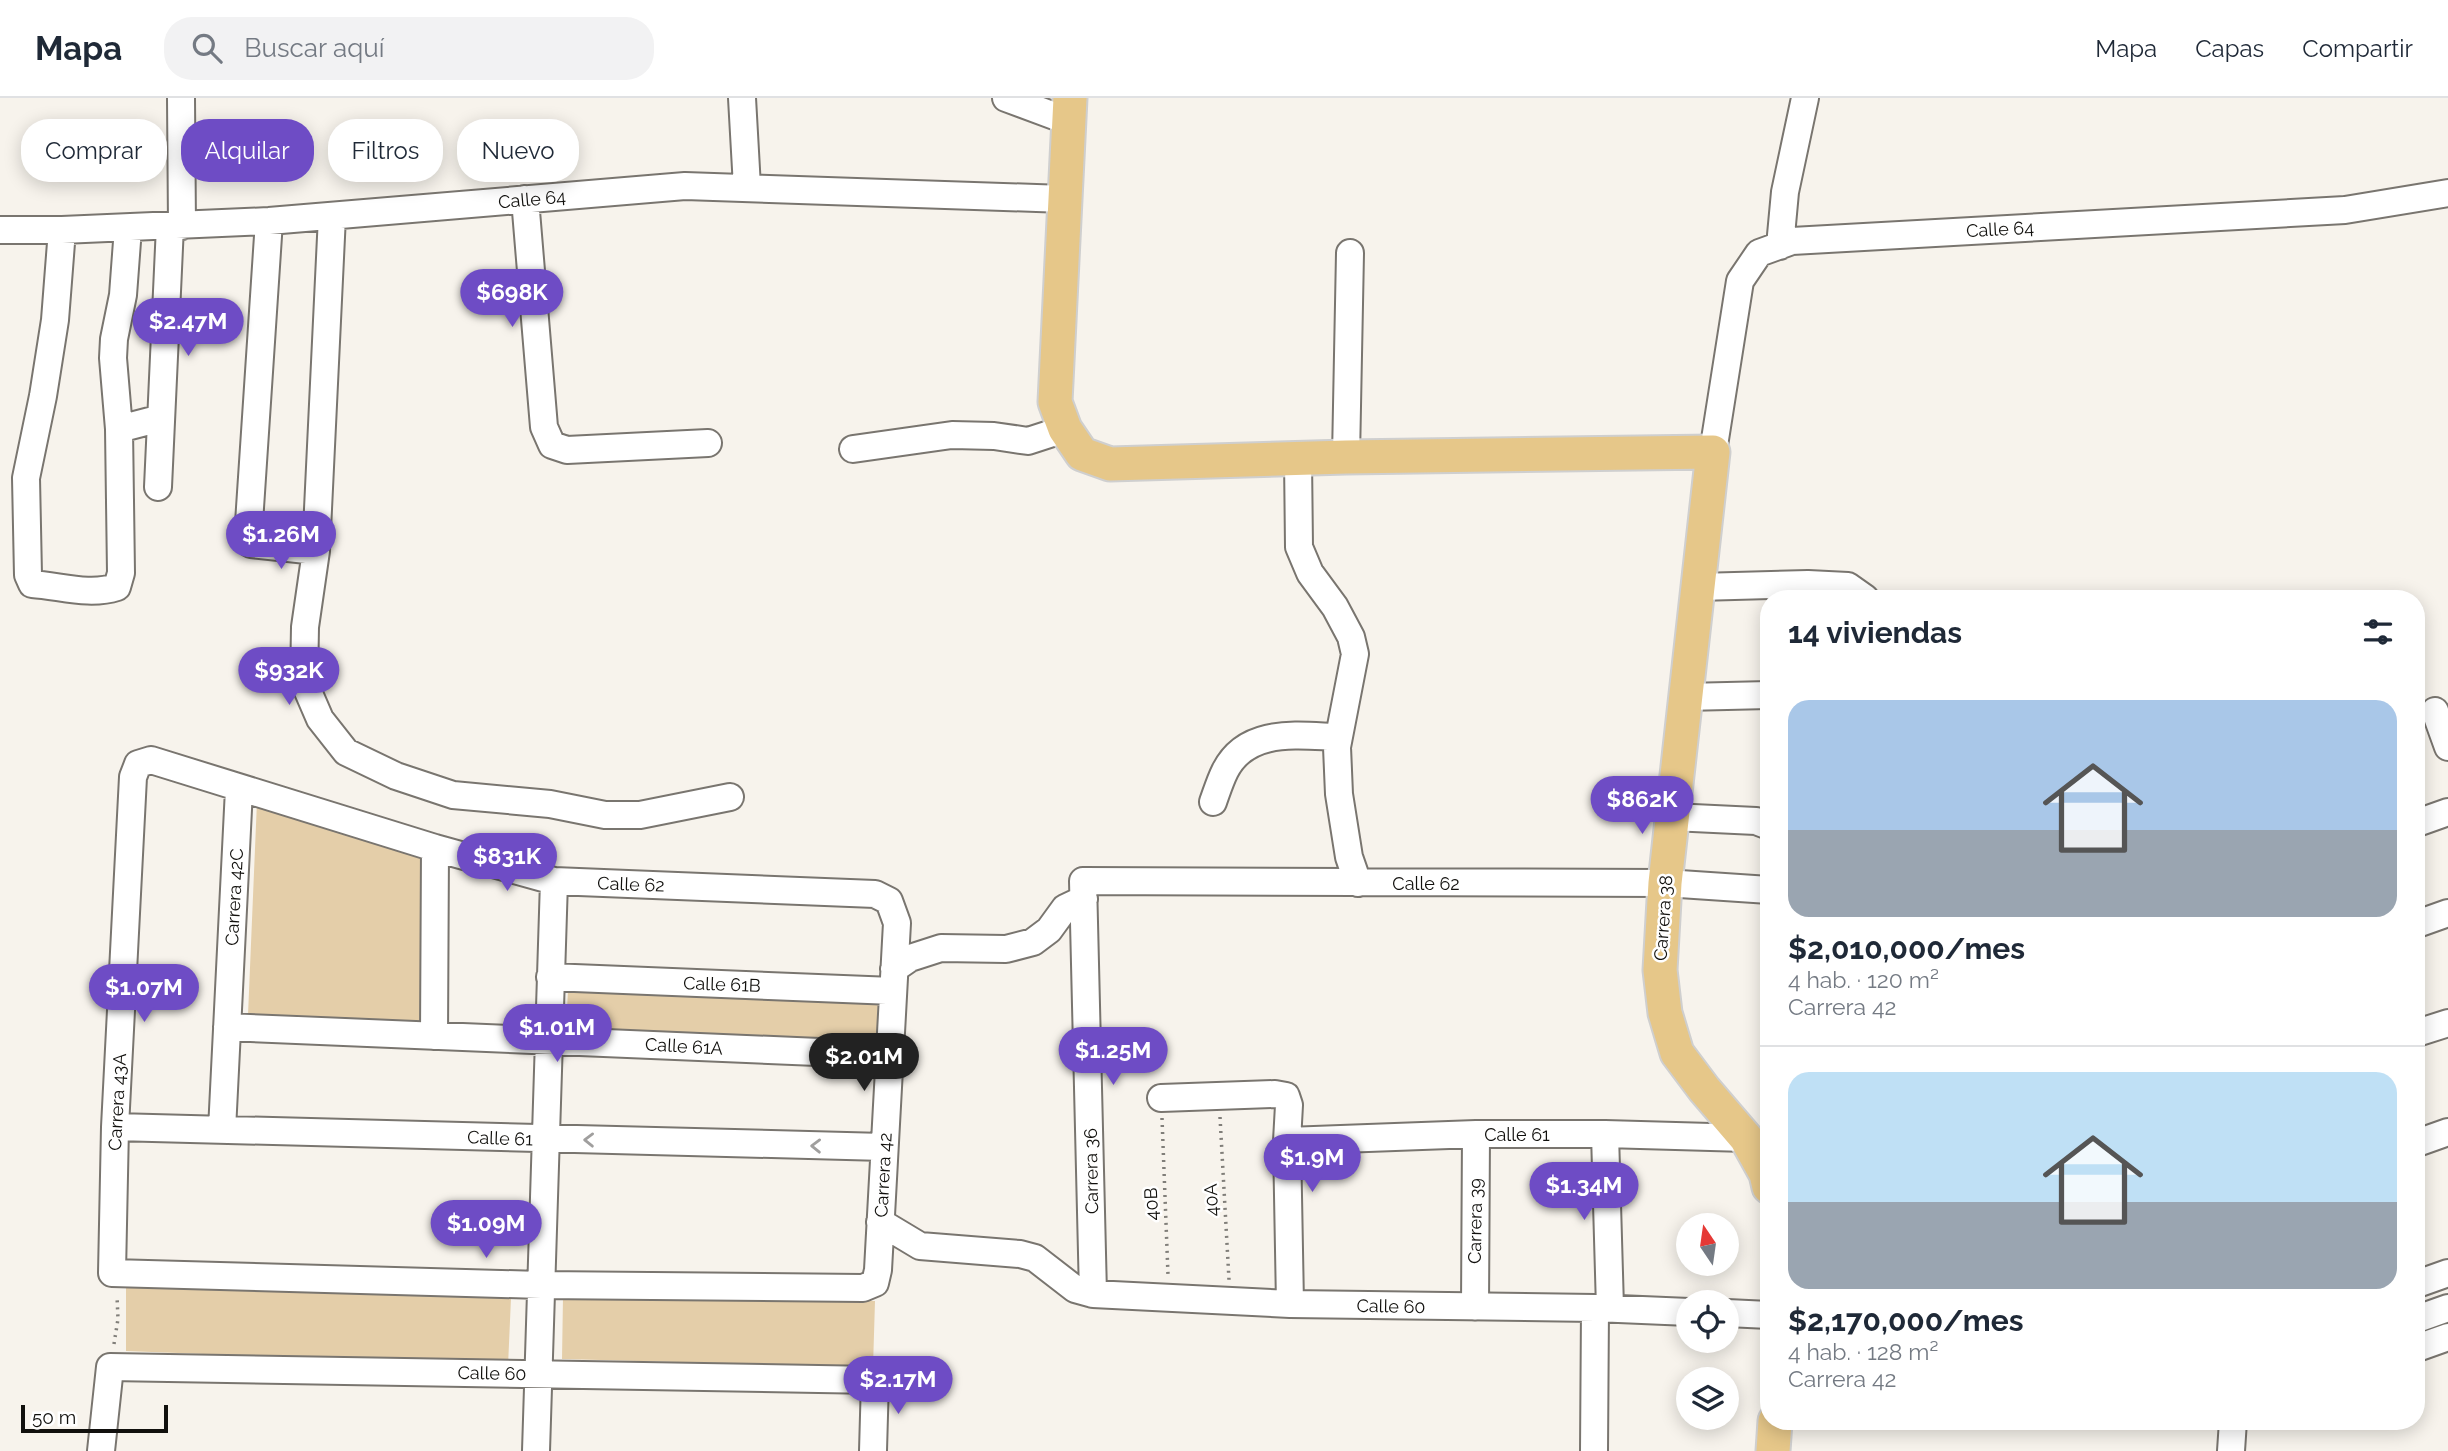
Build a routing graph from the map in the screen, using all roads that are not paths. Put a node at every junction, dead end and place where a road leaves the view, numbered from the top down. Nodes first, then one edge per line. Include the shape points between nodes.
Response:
1 (181, 98) edge
2 (742, 98) edge
3 (1006, 98) edge
4 (1805, 98) edge
5 (1069, 110) edge
6 (747, 187) junction
7 (2448, 194) edge
8 (525, 199) junction
9 (1064, 199) junction
10 (332, 216) junction
11 (270, 221) junction
12 (176, 226) junction
13 (128, 228) junction
14 (0, 230) edge
15 (62, 230) junction
16 (1780, 246) junction
17 (1350, 253) dead end
18 (162, 418) junction
19 (119, 429) junction
20 (1065, 429) junction
21 (708, 443) dead end
22 (1346, 444) junction
23 (853, 449) dead end
24 (1713, 452) junction
25 (1298, 458) junction
26 (158, 487) dead end
27 (316, 551) junction
28 (1698, 587) junction
29 (1854, 590) edge
30 (1760, 695) edge
31 (1685, 696) junction
32 (2433, 711) edge
33 (1339, 737) junction
34 (2448, 747) edge
35 (138, 764) joint
36 (239, 789) junction
37 (730, 797) dead end
38 (1213, 802) dead end
39 (2448, 812) edge
40 (1672, 817) junction
41 (2425, 819) edge
42 (1760, 823) edge
43 (435, 848) junction
44 (554, 881) junction
45 (1358, 883) junction
46 (1665, 883) junction
47 (1760, 889) edge
48 (1083, 890) junction
49 (893, 912) junction
50 (2448, 913) edge
51 (2425, 920) edge
52 (941, 948) junction
53 (551, 977) junction
54 (894, 980) junction
55 (2448, 1023) edge
56 (227, 1027) junction
57 (2425, 1030) edge
58 (434, 1035) junction
59 (549, 1040) junction
60 (889, 1055) junction
61 (1161, 1103) road end
62 (115, 1127) junction
63 (222, 1130) junction
64 (2448, 1132) edge
65 (1476, 1134) junction
66 (1605, 1134) junction
67 (1746, 1138) junction
68 (545, 1139) junction
69 (2425, 1140) edge
70 (1287, 1141) junction
71 (884, 1147) junction
72 (1760, 1163) edge
73 (880, 1222) junction
74 (920, 1246) junction
75 (2448, 1273) edge
76 (876, 1277) junction
77 (2425, 1281) edge
78 (541, 1285) junction
79 (1093, 1294) junction
80 (1290, 1304) junction
81 (1475, 1307) junction
82 (1603, 1308) junction
83 (1676, 1311) edge
84 (1739, 1314) edge
85 (1760, 1315) edge
86 (2448, 1337) edge
87 (2425, 1345) edge
88 (538, 1374) junction
89 (1774, 1430) edge
90 (2232, 1430) edge
91 (101, 1451) edge
92 (536, 1451) edge
93 (873, 1451) edge
94 (1594, 1451) edge
95 (1773, 1451) edge
96 (2231, 1451) edge

1 - 12 street
2 - 6 street
3 - 5 street
4 - 16 street via 1785,192
5 - 9 main road
6 - 8 street, Calle 64 via 685,186
6 - 9 street, Calle 64
7 - 16 street, Calle 64 via 2344,210 1792,241
8 - 10 street, Calle 64
8 - 21 street via 544,427 552,445 567,450
9 - 20 main road via 1055,402
10 - 11 street, Calle 64
10 - 27 street
11 - 12 street, Calle 64
11 - 27 street via 247,538 251,544
12 - 13 street, Calle 64
12 - 18 street
13 - 15 street, Calle 64
13 - 19 street via 113,358
14 - 15 street, Calle 64
15 - 19 street via 55,320 26,478 32,584 86,591 117,587 121,573
16 - 24 street, Calle 64 via 1759,253 1740,281
17 - 22 street
18 - 19 street
18 - 26 street
20 - 23 street via 1028,441 952,435
20 - 25 main road via 1082,454 1110,464
22 - 24 main road
22 - 25 main road
24 - 28 main road, Carrera 38
25 - 33 street via 1299,547 1351,637 1355,654
27 - 37 street via 305,627 304,682 320,719 346,752 396,776 453,795 550,804 605,815 640,815
28 - 29 street via 1808,584
28 - 31 main road, Carrera 38
30 - 31 street
31 - 40 main road, Carrera 38
32 - 34 street
33 - 38 street via 1261,739 1241,750 1226,768
33 - 45 street via 1339,794
35 - 36 street, Calle 62 via 151,760
35 - 62 street, Carrera 43A
36 - 43 street, Calle 62
36 - 56 street, Carrera 42C
39 - 41 street
40 - 42 street
40 - 46 main road, Carrera 38
43 - 44 street, Calle 62
43 - 58 street
44 - 49 street, Calle 62 via 875,894
44 - 53 street
45 - 46 street, Calle 62
45 - 48 street, Calle 62
46 - 47 street, Calle 62
46 - 67 main road, Carrera 38 via 1660,970 1665,1013 1677,1053
48 - 52 street via 1033,942 1006,949
48 - 79 street, Carrera 36
49 - 52 street, Calle 62 via 918,938
49 - 54 street, Carrera 42
50 - 51 street
52 - 54 street via 910,958
53 - 54 street, Calle 61B
53 - 59 street
54 - 60 street, Carrera 42
55 - 57 street
56 - 58 street, Calle 61A
56 - 63 street, Carrera 42C
58 - 59 street, Calle 61A
59 - 60 street, Calle 61A
59 - 68 street
60 - 71 street, Carrera 42
61 - 70 street via 1286,1096
62 - 63 street, Calle 61
62 - 78 street, Carrera 43A via 112,1273
63 - 68 street, Calle 61
64 - 69 street
65 - 66 street, Calle 61
65 - 70 street, Calle 61
65 - 81 street, Carrera 39
66 - 67 street, Calle 61
66 - 82 street
67 - 72 main road, Carrera 38
71 -> 68 street, Calle 61
68 - 78 street
70 - 80 street
71 - 73 street, Carrera 42
73 - 74 street
73 - 76 street, Carrera 42
74 - 76 street
74 - 79 street via 1035,1258 1075,1289
75 - 77 street
76 - 78 street via 863,1289
78 - 88 street
79 - 80 street, Calle 60
80 - 81 street, Calle 60
81 - 82 street, Calle 60
82 - 83 street, Calle 60
82 - 94 street
84 - 85 street
86 - 87 street
88 - 91 street, Calle 60 via 110,1367
88 - 92 street
88 - 93 street, Calle 60 via 874,1380
89 - 95 main road
90 - 96 street

